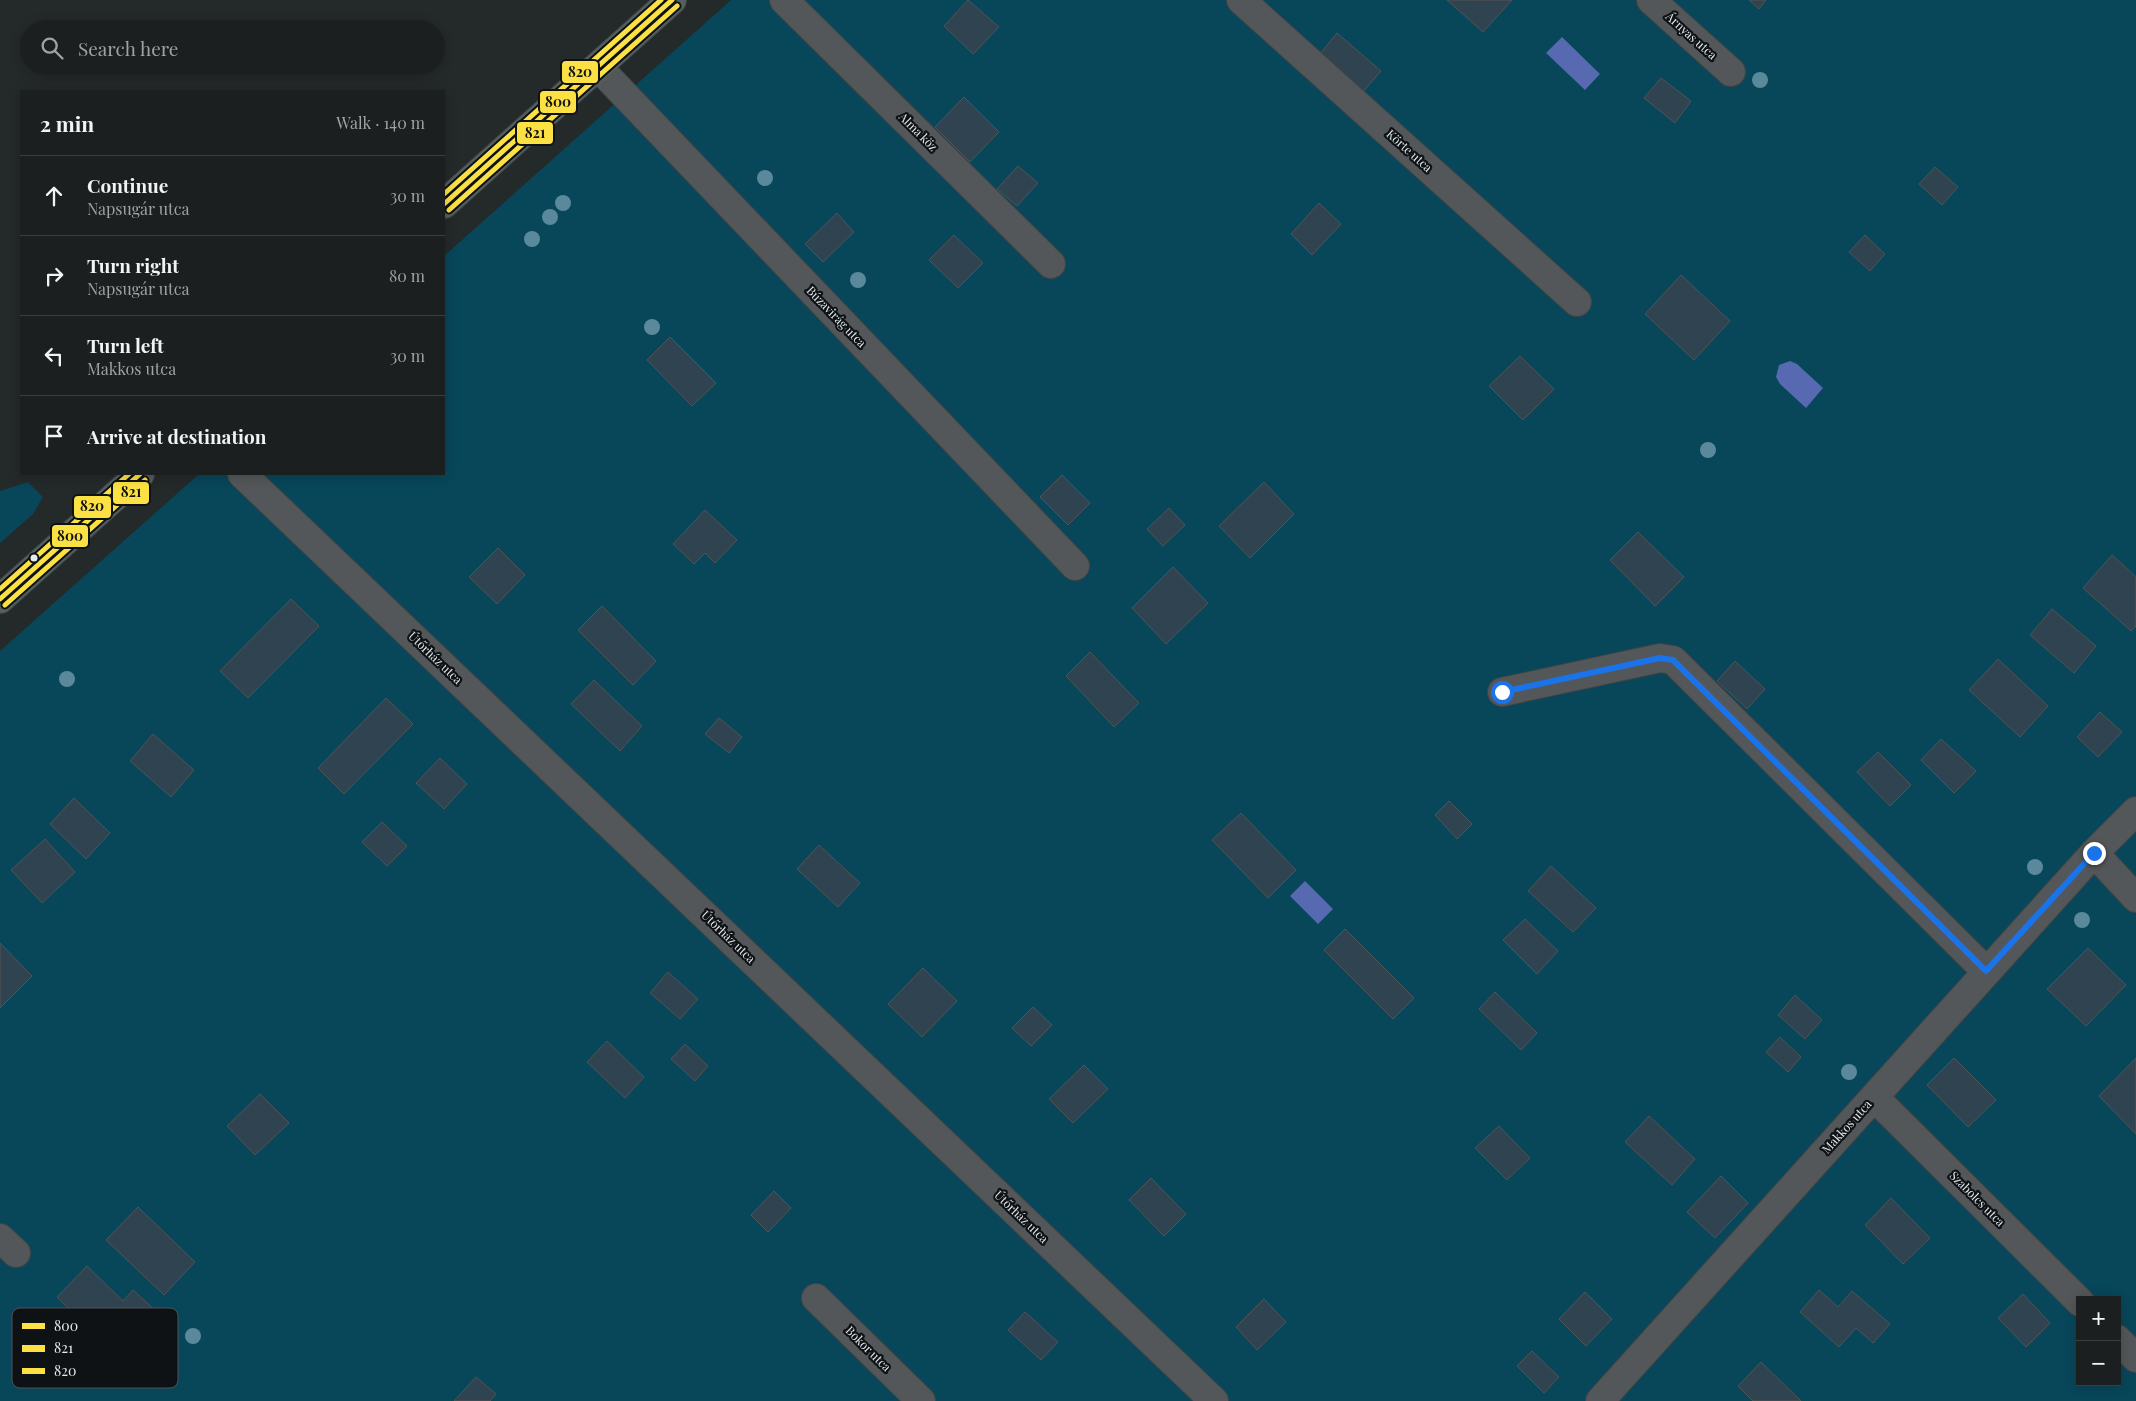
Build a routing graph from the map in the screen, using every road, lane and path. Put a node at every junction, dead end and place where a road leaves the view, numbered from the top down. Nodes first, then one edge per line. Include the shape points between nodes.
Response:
1 (672, 0) edge
2 (784, 0) edge
3 (1241, 0) edge
4 (1651, 0) edge
5 (598, 67) junction
6 (1731, 72) dead end
7 (445, 203) edge
8 (1051, 264) dead end
9 (1577, 302) dead end
10 (139, 475) edge
11 (243, 475) edge
12 (1076, 566) dead end
13 (0, 599) edge
14 (1502, 692) dead end
15 (2136, 811) edge
16 (2094, 853) junction
17 (2136, 898) edge
18 (1986, 971) junction
19 (1874, 1097) junction
20 (816, 1298) dead end
21 (2076, 1298) edge
22 (2119, 1341) edge
23 (2136, 1358) edge
24 (920, 1401) edge
25 (1214, 1401) edge
26 (1600, 1401) edge

1 - 5 main road
2 - 8 street, Alma köz
3 - 9 street, Körte utca
4 - 6 street, Árnyas utca
5 - 7 main road
5 - 12 street, Búzavirág utca
10 - 13 main road
11 - 25 street, Útőrház utca
14 - 18 street via 1660,658 1673,660
15 - 16 street, Makkos utca
16 - 17 street
16 - 18 street, Makkos utca
18 - 19 street, Makkos utca
19 - 21 street, Szabolcs utca
19 - 26 street, Makkos utca
20 - 24 street, Bokor utca
22 - 23 street

